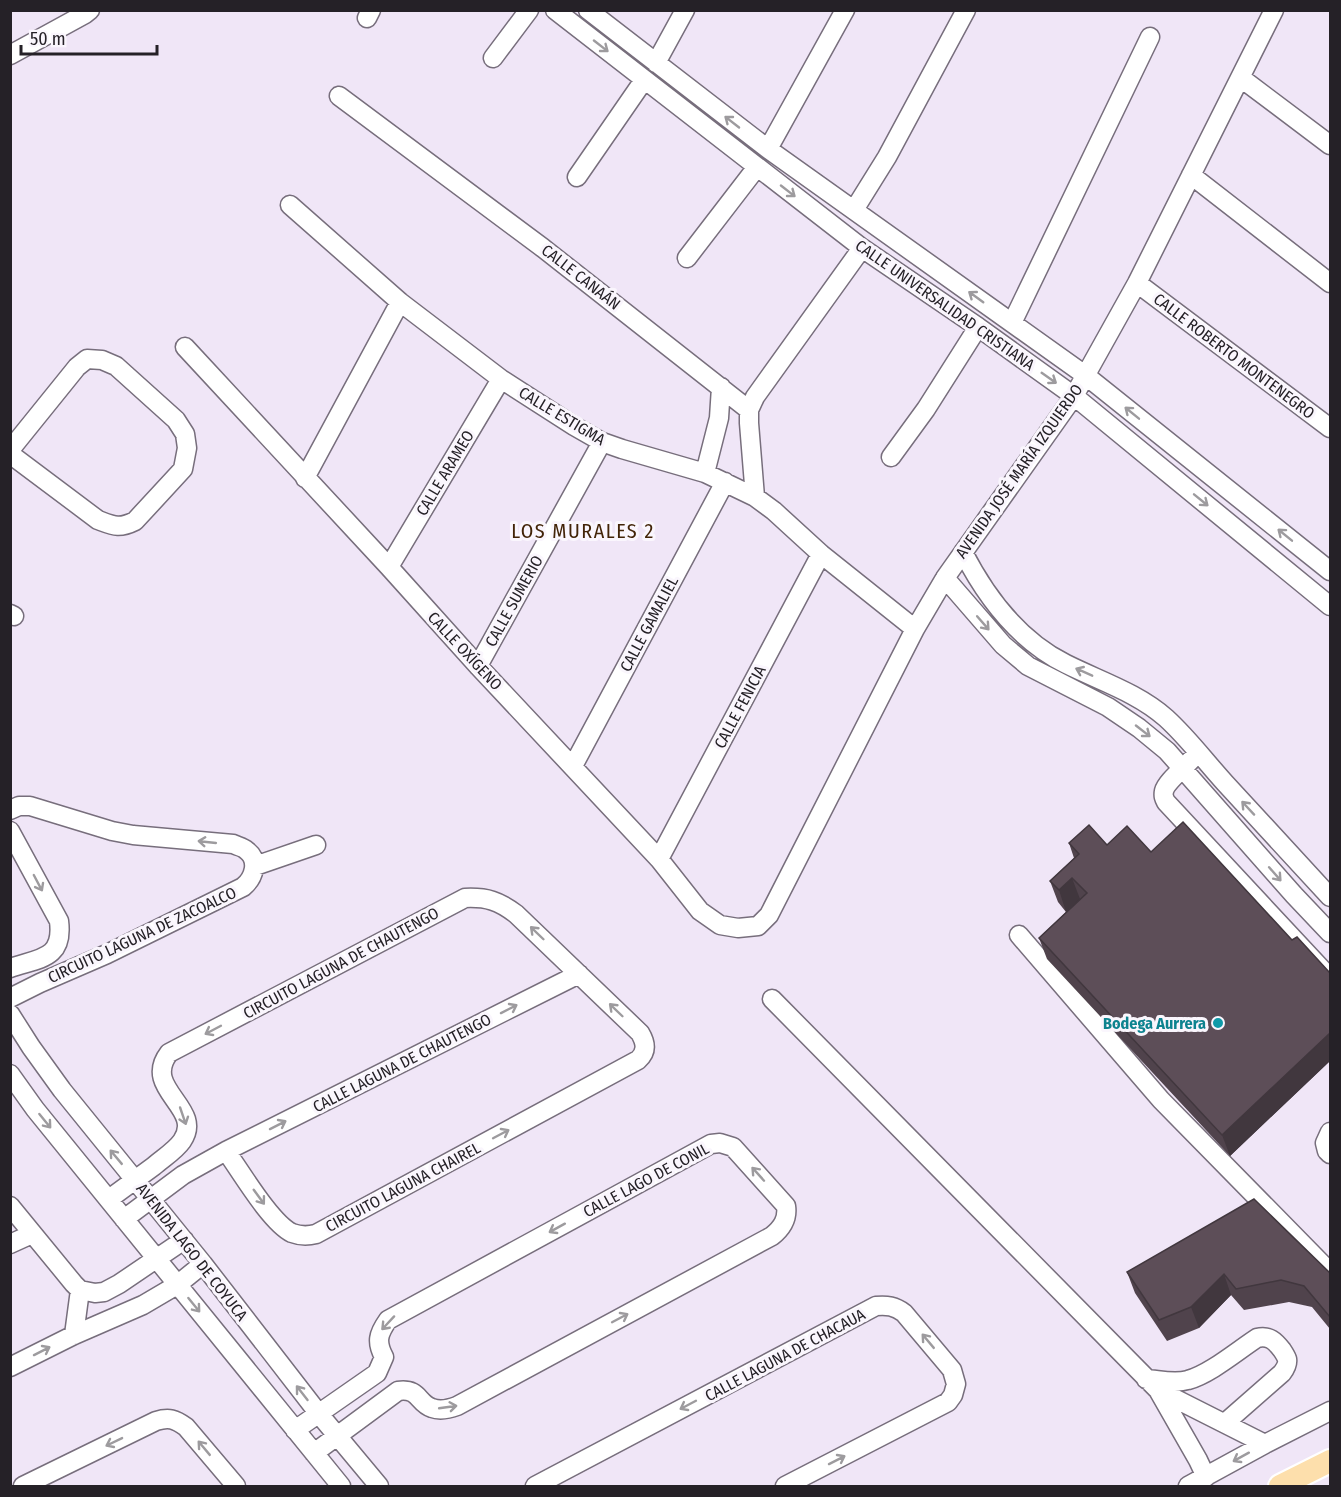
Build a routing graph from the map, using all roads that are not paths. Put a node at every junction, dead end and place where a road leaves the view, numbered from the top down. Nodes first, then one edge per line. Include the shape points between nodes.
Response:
1 (90, 10) edge
2 (529, 10) edge
3 (555, 10) edge
4 (588, 10) edge
5 (685, 10) edge
6 (845, 10) edge
7 (966, 10) edge
8 (1274, 10) edge
9 (1150, 37) dead end
10 (10, 55) edge
11 (494, 58) dead end
12 (656, 63) junction
13 (1241, 78) junction
14 (644, 80) junction
15 (339, 96) dead end
16 (1330, 145) edge
17 (768, 149) junction
18 (757, 167) junction
19 (1191, 175) junction
20 (577, 177) dead end
21 (290, 205) dead end
22 (854, 210) junction
23 (862, 248) junction
24 (687, 258) dead end
25 (1137, 283) junction
26 (1330, 284) edge
27 (400, 302) junction
28 (1012, 323) junction
29 (978, 327) junction
30 (185, 347) dead end
31 (1085, 375) junction
32 (501, 379) junction
33 (722, 387) junction
34 (1074, 396) junction
35 (749, 410) junction
36 (1330, 428) edge
37 (602, 442) junction
38 (10, 452) edge
39 (891, 457) dead end
40 (705, 473) junction
41 (305, 478) junction
42 (725, 482) junction
43 (755, 497) junction
44 (963, 552) junction
45 (821, 554) junction
46 (389, 567) junction
47 (1330, 571) edge
48 (945, 578) junction
49 (1328, 600) edge
50 (915, 628) junction
51 (478, 666) junction
52 (1198, 752) junction
53 (573, 766) junction
54 (1184, 768) junction
55 (10, 810) edge
56 (10, 831) edge
57 (316, 845) dead end
58 (659, 860) junction
59 (255, 866) junction
60 (1330, 897) edge
61 (1327, 922) edge
62 (758, 926) joint
63 (1019, 935) dead end
64 (10, 968) edge
65 (579, 974) junction
66 (1330, 978) edge
67 (10, 998) edge
68 (772, 999) dead end
69 (10, 1014) edge
70 (645, 1051) joint
71 (10, 1074) edge
72 (1330, 1132) edge
73 (226, 1151) junction
74 (1330, 1154) edge
75 (136, 1180) junction
76 (109, 1199) junction
77 (151, 1200) junction
78 (10, 1206) edge
79 (124, 1218) junction
80 (33, 1234) junction
81 (184, 1240) junction
82 (10, 1244) edge
83 (156, 1258) junction
84 (203, 1264) junction
85 (1330, 1272) edge
86 (177, 1285) junction
87 (80, 1290) junction
88 (74, 1335) junction
89 (10, 1367) edge
90 (1152, 1384) junction
91 (1330, 1411) edge
92 (319, 1414) junction
93 (1225, 1423) junction
94 (295, 1430) junction
95 (338, 1437) junction
96 (1264, 1444) junction
97 (314, 1453) junction
98 (1330, 1461) edge
99 (1206, 1477) junction
100 (23, 1486) edge
101 (236, 1486) edge
102 (341, 1486) edge
103 (379, 1486) edge
104 (535, 1486) edge
105 (785, 1486) edge
106 (1188, 1486) edge
107 (1280, 1486) edge

1 - 10 street
2 - 11 street
3 -> 14 street, CALLE UNIVERSALIDAD CRISTIANA
4 - 12 street, CALLE UNIVERSALIDAD CRISTIANA
5 - 12 street
6 - 17 street
7 - 22 street via 887,158
8 - 13 street, AVENIDA JOSÉ MARÍA IZQUIERDO
9 - 28 street
17 -> 12 street, CALLE UNIVERSALIDAD CRISTIANA
13 - 16 street
13 - 19 street, AVENIDA JOSÉ MARÍA IZQUIERDO
14 - 18 street, CALLE UNIVERSALIDAD CRISTIANA
14 - 20 street
15 - 33 street, CALLE CANAÁN
17 - 22 street, CALLE UNIVERSALIDAD CRISTIANA
18 -> 23 street, CALLE UNIVERSALIDAD CRISTIANA
18 - 24 street
19 - 25 street, AVENIDA JOSÉ MARÍA IZQUIERDO
19 - 26 street
21 - 27 street, CALLE ESTIGMA
28 -> 22 street, CALLE UNIVERSALIDAD CRISTIANA
23 - 29 street, CALLE UNIVERSALIDAD CRISTIANA
23 - 35 street via 755,396
25 - 31 street, AVENIDA JOSÉ MARÍA IZQUIERDO
25 - 36 street, CALLE ROBERTO MONTENEGRO
27 - 32 street, CALLE ESTIGMA
27 - 41 street
28 - 31 street, CALLE UNIVERSALIDAD CRISTIANA
29 -> 34 street, CALLE UNIVERSALIDAD CRISTIANA
29 - 39 street
30 - 41 street, CALLE OXÍGENO
31 - 34 street, AVENIDA JOSÉ MARÍA IZQUIERDO
47 -> 31 street, CALLE UNIVERSALIDAD CRISTIANA
32 - 37 street, CALLE ESTIGMA
32 - 46 street, CALLE ARAMEO
33 - 35 street, CALLE CANAÁN
33 - 40 street
34 - 44 street, AVENIDA JOSÉ MARÍA IZQUIERDO
34 -> 49 street, CALLE UNIVERSALIDAD CRISTIANA
35 - 43 street
37 - 40 street, CALLE ESTIGMA
37 - 51 street, CALLE SUMERIO
38 - 38 street via 87,359 116,366 176,420 185,434 187,448 183,469 135,521 125,526 99,520
40 - 42 street, CALLE ESTIGMA
41 - 46 street, CALLE OXÍGENO
42 - 43 street, CALLE ESTIGMA
42 - 53 street, CALLE GAMALIEL
43 - 45 street, CALLE ESTIGMA
44 - 48 street, AVENIDA JOSÉ MARÍA IZQUIERDO
52 -> 44 street via 1165,717 1135,697 1065,664 1037,646 988,596
45 - 50 street, CALLE ESTIGMA
45 - 58 street, CALLE FENICIA
46 - 51 street, CALLE OXÍGENO
48 - 50 street, AVENIDA JOSÉ MARÍA IZQUIERDO
48 -> 54 street via 1003,645 1028,666 1108,707 1139,728
50 - 62 street, AVENIDA JOSÉ MARÍA IZQUIERDO via 769,915
51 - 53 street, CALLE OXÍGENO
52 - 54 street
60 -> 52 street
53 - 58 street, CALLE OXÍGENO
54 -> 61 street via 1294,895
54 - 66 street via 1164,790 1166,802
59 -> 55 street via 246,849 233,844 132,835 30,806
56 -> 64 street, CIRCUITO LAGUNA DE ZACOALCO via 59,921 60,933 53,951 45,958
57 - 59 street
58 - 62 street, CALLE OXÍGENO via 700,911 720,925
59 - 67 street, CIRCUITO LAGUNA DE ZACOALCO via 249,883 243,887
63 - 85 street via 1161,1100
70 -> 65 street, CIRCUITO LAGUNA DE CHAUTENGO via 640,1033
73 -> 65 street, CALLE LAGUNA DE CHAUTENGO
65 -> 75 street, CIRCUITO LAGUNA DE CHAUTENGO via 504,904 465,898 169,1053 162,1065 162,1078 184,1114 186,1129 181,1142
68 - 90 street
75 -> 69 street, AVENIDA LAGO DE COYUCA via 62,1090
73 -> 70 street, CIRCUITO LAGUNA CHAIREL via 274,1219 293,1233 308,1236 638,1060
71 -> 76 street, AVENIDA LAGO DE COYUCA
72 - 74 street via 1325,1143
73 - 77 street via 183,1175
75 - 76 street, CIRCUITO LAGUNA DE CHAUTENGO
75 - 77 street, AVENIDA LAGO DE COYUCA
76 - 79 street, AVENIDA LAGO DE COYUCA
77 - 79 street
77 - 81 street, AVENIDA LAGO DE COYUCA
78 - 80 street
79 - 83 street, AVENIDA LAGO DE COYUCA
80 - 82 street
80 - 87 street
81 - 83 street
81 - 84 street, AVENIDA LAGO DE COYUCA
83 - 86 street, AVENIDA LAGO DE COYUCA
83 - 87 street via 104,1292
84 - 86 street
92 -> 84 street, AVENIDA LAGO DE COYUCA
86 - 88 street via 143,1305
86 -> 94 street, AVENIDA LAGO DE COYUCA
87 - 88 street
89 -> 88 street
90 - 93 street
90 - 93 street via 1187,1381 1257,1338 1274,1340 1287,1359 1286,1367
90 - 99 street
91 - 96 street
92 - 94 street, CALLE LAGO DE CONIL
92 - 95 street, AVENIDA LAGO DE COYUCA
95 -> 92 street, CALLE LAGO DE CONIL via 398,1391 413,1392 430,1408 457,1406 772,1236 784,1223 786,1206 733,1147 711,1144 388,1320 380,1335 378,1346 384,1357 377,1373
93 - 96 street
94 - 97 street, AVENIDA LAGO DE COYUCA
95 - 97 street, CALLE LAGO DE CONIL
95 - 103 street, AVENIDA LAGO DE COYUCA
96 -> 99 street
97 - 102 street, AVENIDA LAGO DE COYUCA
98 - 107 main road
99 - 106 street
101 -> 100 street via 186,1426 167,1418
105 -> 104 street, CALLE LAGUNA DE CHACAUA via 948,1402 953,1395 956,1384 952,1370 904,1312 876,1306

